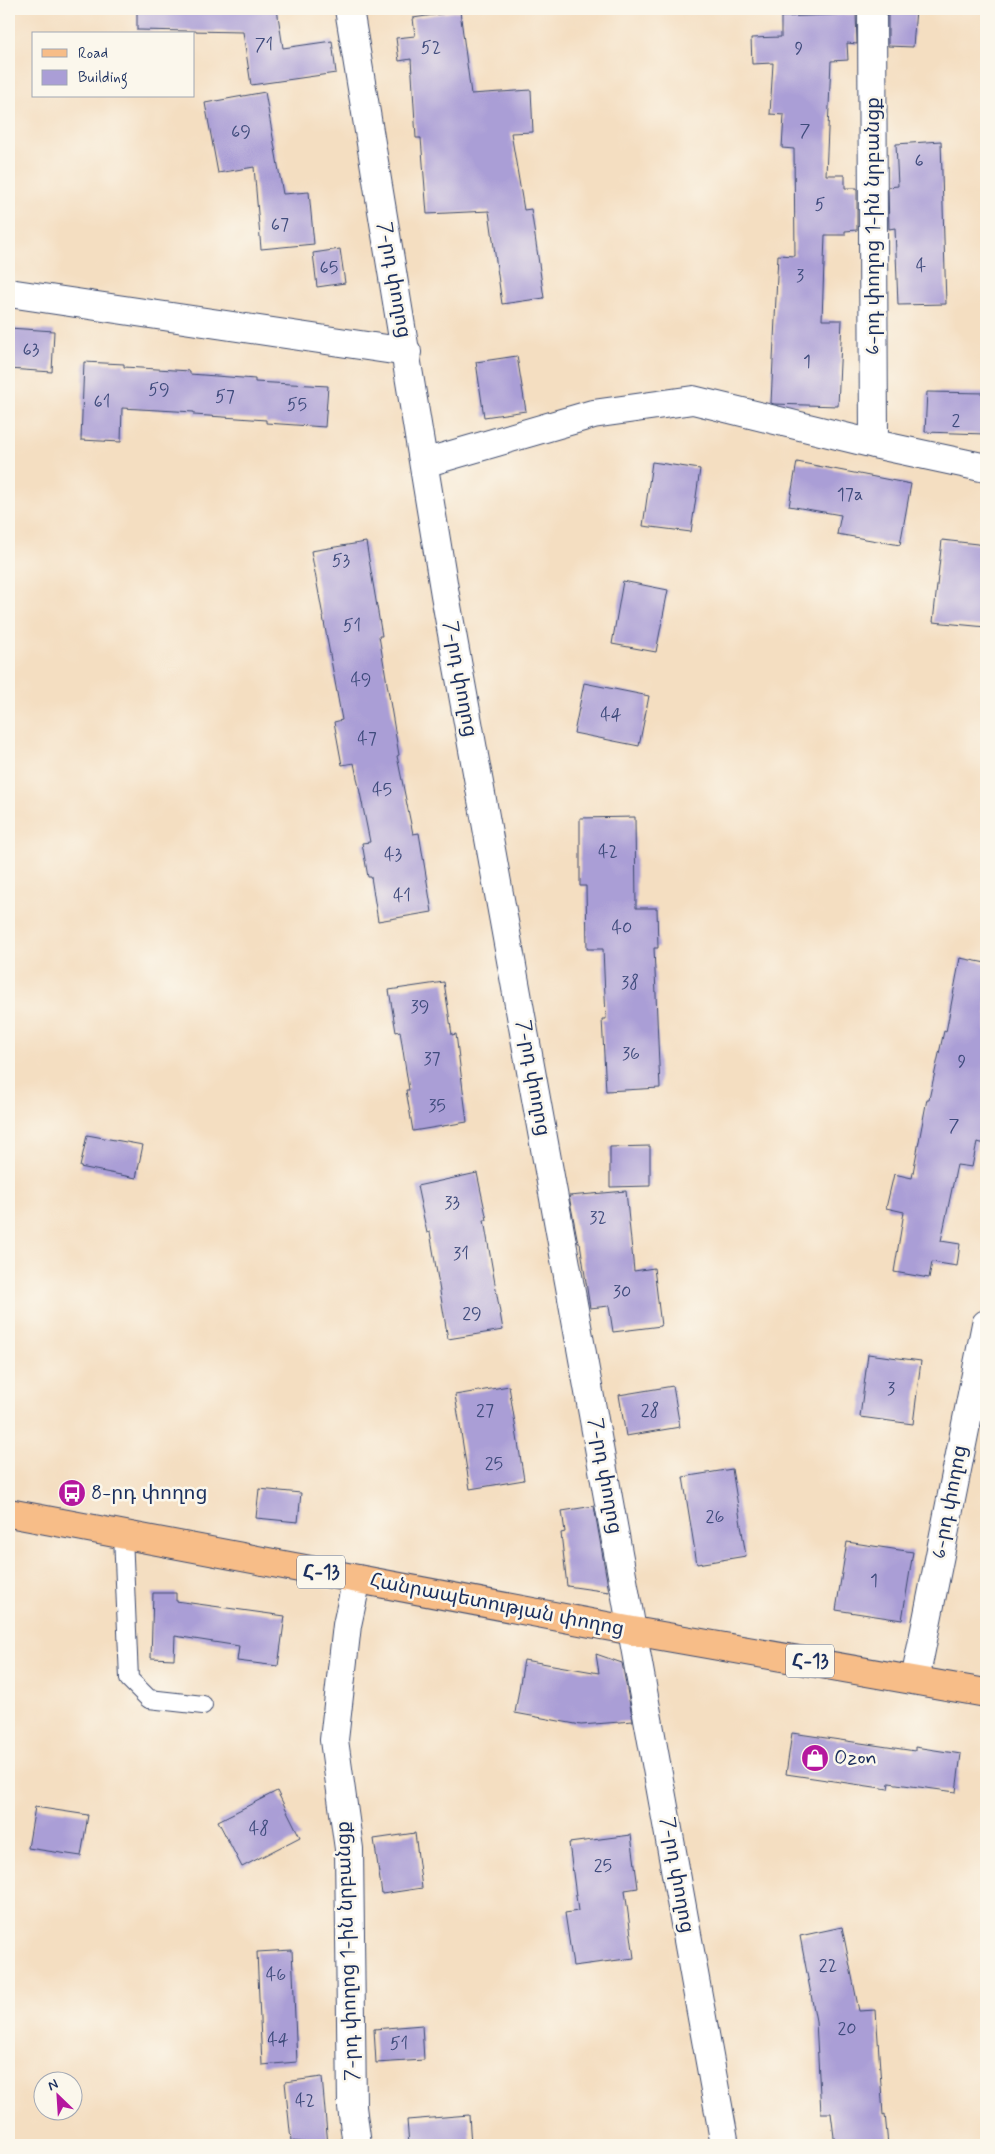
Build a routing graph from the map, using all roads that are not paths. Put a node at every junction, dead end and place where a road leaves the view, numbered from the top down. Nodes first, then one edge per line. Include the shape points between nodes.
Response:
1 (349, 9) edge
2 (872, 9) edge
3 (9, 293) edge
4 (406, 352) junction
5 (874, 444) junction
6 (424, 463) junction
7 (986, 468) edge
8 (986, 1324) edge
9 (9, 1513) edge
10 (123, 1535) junction
11 (357, 1579) junction
12 (633, 1631) junction
13 (915, 1680) junction
14 (986, 1693) edge
15 (202, 1705) dead end
16 (357, 2145) edge
17 (725, 2145) edge

1 - 4 street, 7-րդ փողոց
2 - 5 street, 6-րդ փողոց 1-ին նրբանցք
3 - 4 street
4 - 6 street, 7-րդ փողոց
5 - 6 street via 693,400 594,414
5 - 7 street
6 - 12 street, 7-րդ փողոց via 445,595
8 - 13 street, 6-րդ փողոց
9 - 10 main road, Հանրապետության փողոց / Հ-13
10 - 11 main road, Հանրապետության փողոց / Հ-13
10 - 15 lane via 129,1679 149,1699
11 - 12 main road, Հանրապետության փողոց / Հ-13
11 - 16 street, 7-րդ փողոց 1-ին նրբանցք via 347,1625 334,1740 349,1848 352,2107
12 - 13 main road, Հանրապետության փողոց / Հ-13
12 - 17 street, 7-րդ փողոց
13 - 14 main road, Հանրապետության փողոց / Հ-13

